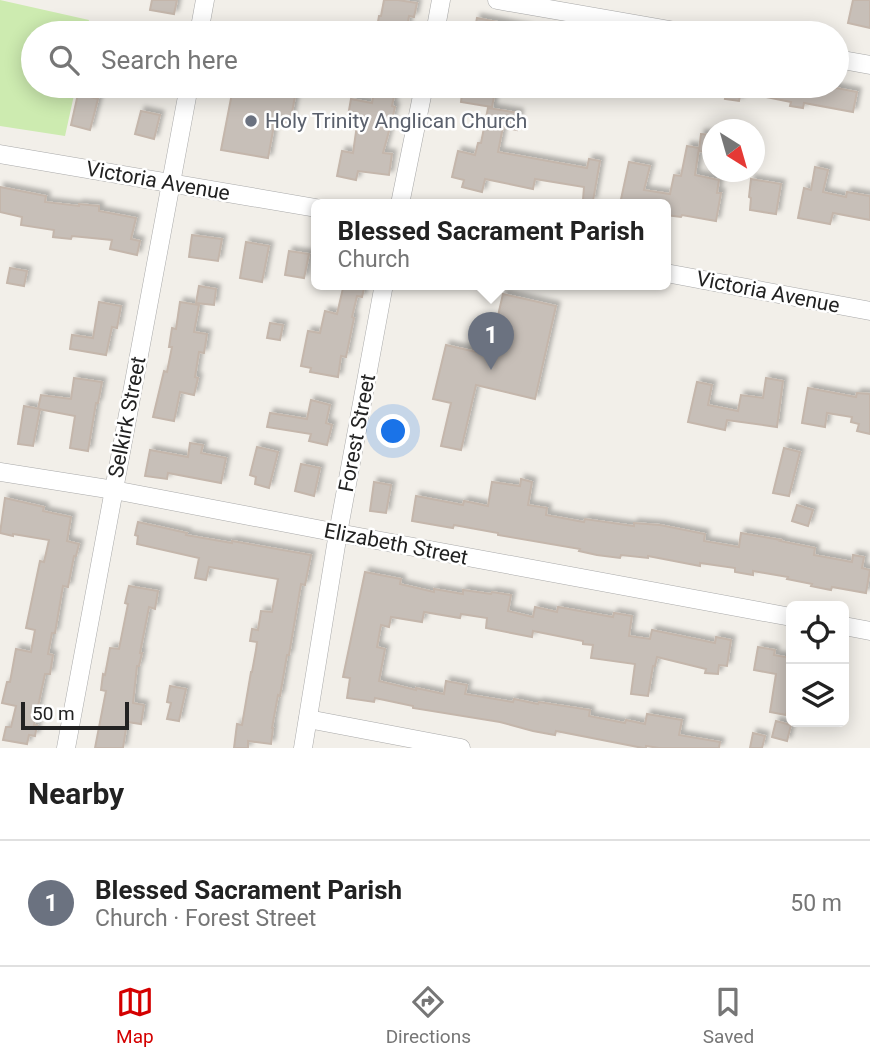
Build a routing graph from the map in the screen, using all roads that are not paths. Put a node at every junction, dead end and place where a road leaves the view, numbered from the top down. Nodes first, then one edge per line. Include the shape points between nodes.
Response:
1 (205, 0) edge
2 (441, 0) edge
3 (497, 0) edge
4 (201, 21) edge
5 (437, 21) edge
6 (618, 21) edge
7 (849, 62) edge
8 (870, 65) edge
9 (187, 98) edge
10 (422, 98) edge
11 (0, 154) edge
12 (171, 183) junction
13 (401, 199) edge
14 (311, 207) edge
15 (671, 274) edge
16 (383, 290) edge
17 (870, 312) edge
18 (0, 471) edge
19 (114, 490) junction
20 (338, 533) junction
21 (786, 616) edge
22 (849, 627) edge
23 (870, 631) edge
24 (308, 719) junction
25 (66, 748) edge
26 (303, 748) edge
27 (461, 748) edge

1 - 4 street
2 - 5 street
3 - 6 street
7 - 8 street
9 - 12 street, Selkirk Street
10 - 13 street
11 - 12 street, Victoria Avenue
12 - 14 street, Victoria Avenue
12 - 19 street, Selkirk Street
15 - 17 street, Victoria Avenue
16 - 20 street, Forest Street
18 - 19 street, Elizabeth Street
19 - 20 street, Elizabeth Street
19 - 25 street, Selkirk Street
20 - 21 street, Elizabeth Street
20 - 24 street, Forest Street
22 - 23 street
24 - 26 street, Forest Street
24 - 27 street

